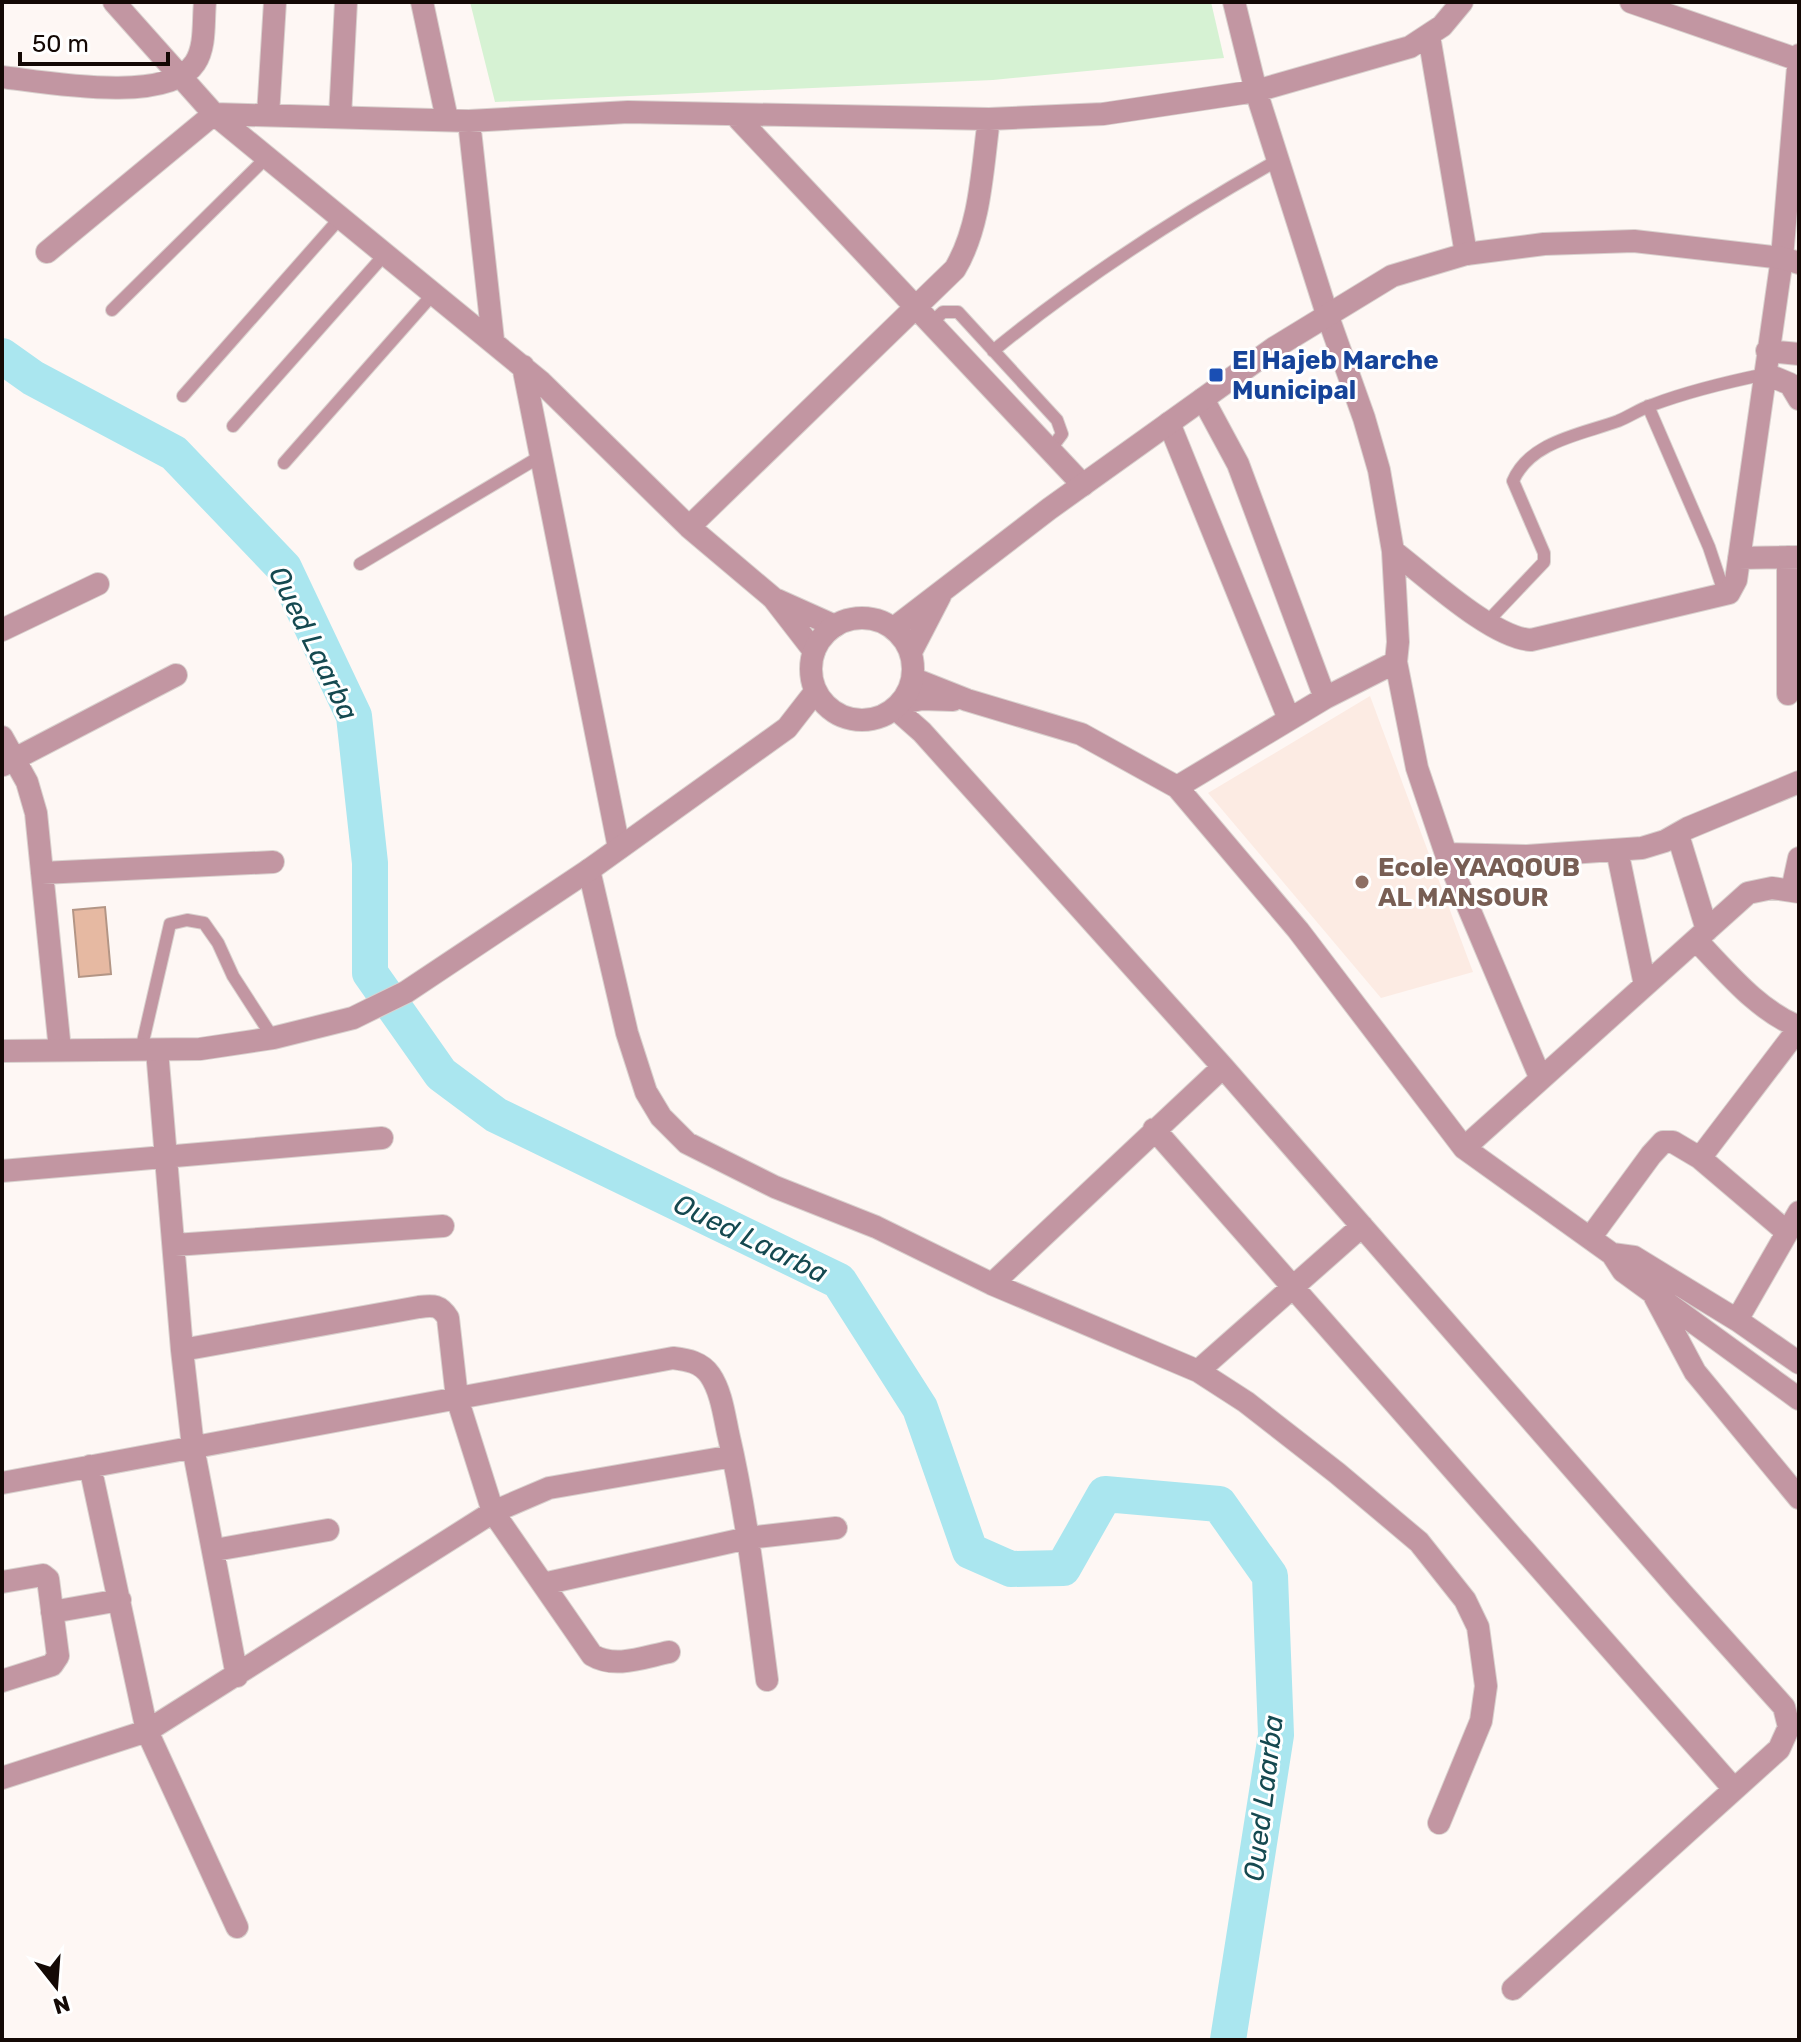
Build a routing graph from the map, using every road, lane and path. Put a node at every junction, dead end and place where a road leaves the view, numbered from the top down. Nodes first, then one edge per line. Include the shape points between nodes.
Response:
1 (114, 2) edge
2 (134, 2) edge
3 (205, 2) edge
4 (275, 2) edge
5 (346, 2) edge
6 (422, 2) edge
7 (1234, 2) edge
8 (1462, 2) edge
9 (1631, 2) edge
10 (134, 25) junction
11 (1429, 36) junction
12 (1799, 58) edge
13 (2, 77) edge
14 (181, 78) junction
15 (1256, 91) junction
16 (214, 114) junction
17 (268, 115) junction
18 (735, 115) junction
19 (340, 117) junction
20 (989, 119) junction
21 (458, 120) junction
22 (267, 157) junction
23 (1278, 160) junction
24 (341, 217) junction
25 (47, 252) dead end
26 (386, 253) junction
27 (1466, 254) junction
28 (1791, 260) edge
29 (434, 293) junction
30 (915, 307) junction
31 (112, 310) dead end
32 (1327, 314) junction
33 (931, 323) junction
34 (493, 340) junction
35 (993, 351) junction
36 (1799, 354) edge
37 (1766, 362) junction
38 (523, 366) junction
39 (183, 396) dead end
40 (1203, 399) junction
41 (1799, 399) edge
42 (1648, 406) junction
43 (1169, 423) junction
44 (233, 426) dead end
45 (1050, 450) junction
46 (541, 456) junction
47 (284, 463) dead end
48 (1083, 485) junction
49 (689, 527) junction
50 (1393, 551) junction
51 (1793, 557) edge
52 (1739, 558) junction
53 (360, 564) dead end
54 (98, 584) dead end
55 (943, 591) junction
56 (1725, 595) junction
57 (773, 598) junction
58 (1487, 622) junction
59 (4, 624) edge
60 (835, 626) junction
61 (894, 628) junction
62 (814, 651) junction
63 (911, 652) junction
64 (1396, 662) junction
65 (176, 675) dead end
66 (914, 679) junction
67 (815, 692) junction
68 (1788, 694) dead end
69 (1325, 698) junction
70 (967, 700) junction
71 (899, 706) junction
72 (836, 714) junction
73 (1289, 719) junction
74 (787, 728) junction
75 (2, 737) edge
76 (8, 762) edge
77 (1799, 782) edge
78 (1177, 787) junction
79 (1678, 835) junction
80 (619, 848) junction
81 (1617, 850) junction
82 (1446, 854) junction
83 (1799, 858) edge
84 (273, 862) dead end
85 (589, 870) junction
86 (42, 873) junction
87 (1795, 891) edge
88 (1702, 935) junction
89 (1645, 985) junction
90 (1799, 1028) edge
91 (273, 1038) junction
92 (60, 1050) junction
93 (149, 1050) junction
94 (2, 1051) edge
95 (1223, 1067) junction
96 (1540, 1077) junction
97 (1154, 1129) junction
98 (382, 1138) dead end
99 (1464, 1148) junction
100 (166, 1157) junction
101 (1700, 1158) junction
102 (2, 1171) edge
103 (1799, 1212) edge
104 (443, 1226) dead end
105 (1362, 1226) junction
106 (1787, 1232) junction
107 (1590, 1238) junction
108 (175, 1245) junction
109 (1612, 1254) junction
110 (992, 1284) junction
111 (1291, 1288) junction
112 (1652, 1293) junction
113 (1737, 1320) junction
114 (182, 1350) junction
115 (1799, 1363) edge
116 (1198, 1371) junction
117 (457, 1398) junction
118 (1799, 1399) edge
119 (193, 1447) junction
120 (733, 1456) junction
121 (90, 1466) junction
122 (2, 1483) edge
123 (1799, 1498) edge
124 (493, 1512) junction
125 (836, 1528) dead end
126 (328, 1530) dead end
127 (748, 1538) junction
128 (215, 1550) junction
129 (2, 1582) edge
130 (543, 1584) junction
131 (120, 1600) junction
132 (52, 1612) junction
133 (669, 1652) dead end
134 (237, 1676) junction
135 (767, 1680) dead end
136 (2, 1681) edge
137 (147, 1731) junction
138 (2, 1778) edge
139 (1734, 1789) junction
140 (1439, 1823) dead end
141 (237, 1927) dead end
142 (1513, 1989) dead end

1 - 10 street
2 - 10 street
3 - 14 street via 201,49
4 - 17 street
5 - 19 street
6 - 21 street
7 - 15 street
8 - 11 street
9 - 12 street
10 - 14 street
11 - 15 street via 1410,47
11 - 27 street
12 - 28 street
13 - 14 street via 92,88
14 - 16 street
15 - 20 street via 1103,114
15 - 23 street
16 - 17 street
16 - 22 street
16 - 25 street
17 - 19 street
18 - 20 street
18 - 21 street via 628,112
18 - 30 street
19 - 21 street
20 - 30 street via 965,251 955,269
21 - 34 street
22 - 24 street
22 - 31 lane
23 - 32 street
23 - 35 lane via 1133,247
24 - 26 street
24 - 39 lane
26 - 29 street
26 - 44 lane
27 - 28 street via 1634,241
27 - 32 street via 1392,276
28 - 37 street
29 - 34 street
29 - 47 lane
30 - 33 street
30 - 49 street
32 - 40 street
32 - 50 street via 1379,470
33 - 35 lane via 954,310
33 - 45 street
34 - 38 street
35 - 45 lane via 1057,420 1062,434
36 - 37 street
37 - 41 street
37 - 42 lane
37 - 52 street
38 - 46 street
38 - 49 street
40 - 43 street
40 - 69 street via 1238,464
42 - 56 lane
42 - 58 lane via 1540,451 1515,476 1515,489 1544,562
43 - 48 street
43 - 73 street
45 - 48 street
46 - 53 lane
46 - 80 street
48 - 55 street
49 - 57 street
50 - 58 street
50 - 64 street
51 - 52 street
51 - 68 street
52 - 56 street via 1733,587
54 - 59 street
55 - 61 street
55 - 63 street
56 - 58 street via 1531,640
57 - 60 street
57 - 62 street
60 - 61 street via 865,618
60 - 62 street
61 - 63 street
62 - 67 street
63 - 66 street
64 - 69 street
64 - 82 street via 1417,768
65 - 76 street
66 - 70 street
66 - 71 street
67 - 72 street
67 - 74 street
69 - 73 street
70 - 71 street via 922,699
70 - 78 street via 1081,734
71 - 72 street via 867,721
71 - 95 street
72 - 74 street
73 - 78 street
74 - 80 street
75 - 76 street
76 - 86 street via 33,797
77 - 79 street
78 - 99 street via 1298,930
79 - 81 street
79 - 88 street
80 - 85 street
81 - 82 street
81 - 89 street
82 - 96 street
83 - 87 street
84 - 86 street
85 - 91 street via 406,992 353,1018
85 - 110 street via 627,1033 646,1092 661,1117 687,1143
86 - 92 street
87 - 88 street via 1748,893
88 - 89 street
88 - 90 street via 1762,1006
89 - 96 street
90 - 101 street
91 - 93 street
91 - 93 lane via 204,923 187,920 170,924
92 - 93 street
92 - 94 street
93 - 100 street
95 - 97 street
95 - 105 street
96 - 99 street
97 - 110 street
97 - 111 street
98 - 100 street
99 - 107 street
100 - 102 street
100 - 108 street
101 - 106 street
101 - 107 street via 1663,1142
103 - 106 street
104 - 108 street
105 - 111 street
105 - 139 street via 1784,1707 1789,1727 1779,1749
106 - 113 street
107 - 109 street
108 - 114 street
109 - 112 street via 1623,1271
109 - 113 street via 1634,1257
110 - 116 street
111 - 116 street
111 - 139 street
112 - 118 street
112 - 123 street via 1695,1372
113 - 115 street
114 - 117 street via 433,1305 448,1318
114 - 119 street
116 - 140 street via 1269,1420 1419,1542 1465,1600 1478,1627 1486,1686 1481,1721
117 - 119 street
117 - 120 street via 673,1358 693,1360 709,1373 718,1391
117 - 124 street
119 - 121 street
119 - 128 street
120 - 124 street via 549,1488
120 - 127 street
121 - 122 street
121 - 131 street
124 - 130 street
124 - 134 street
125 - 127 street
126 - 128 street
127 - 130 street
127 - 135 street
128 - 134 street
129 - 132 street via 43,1575 51,1584
130 - 133 street via 592,1655 617,1662
131 - 132 street
131 - 137 street
132 - 136 street via 55,1663
134 - 137 street
137 - 138 street
137 - 141 street
139 - 142 street

